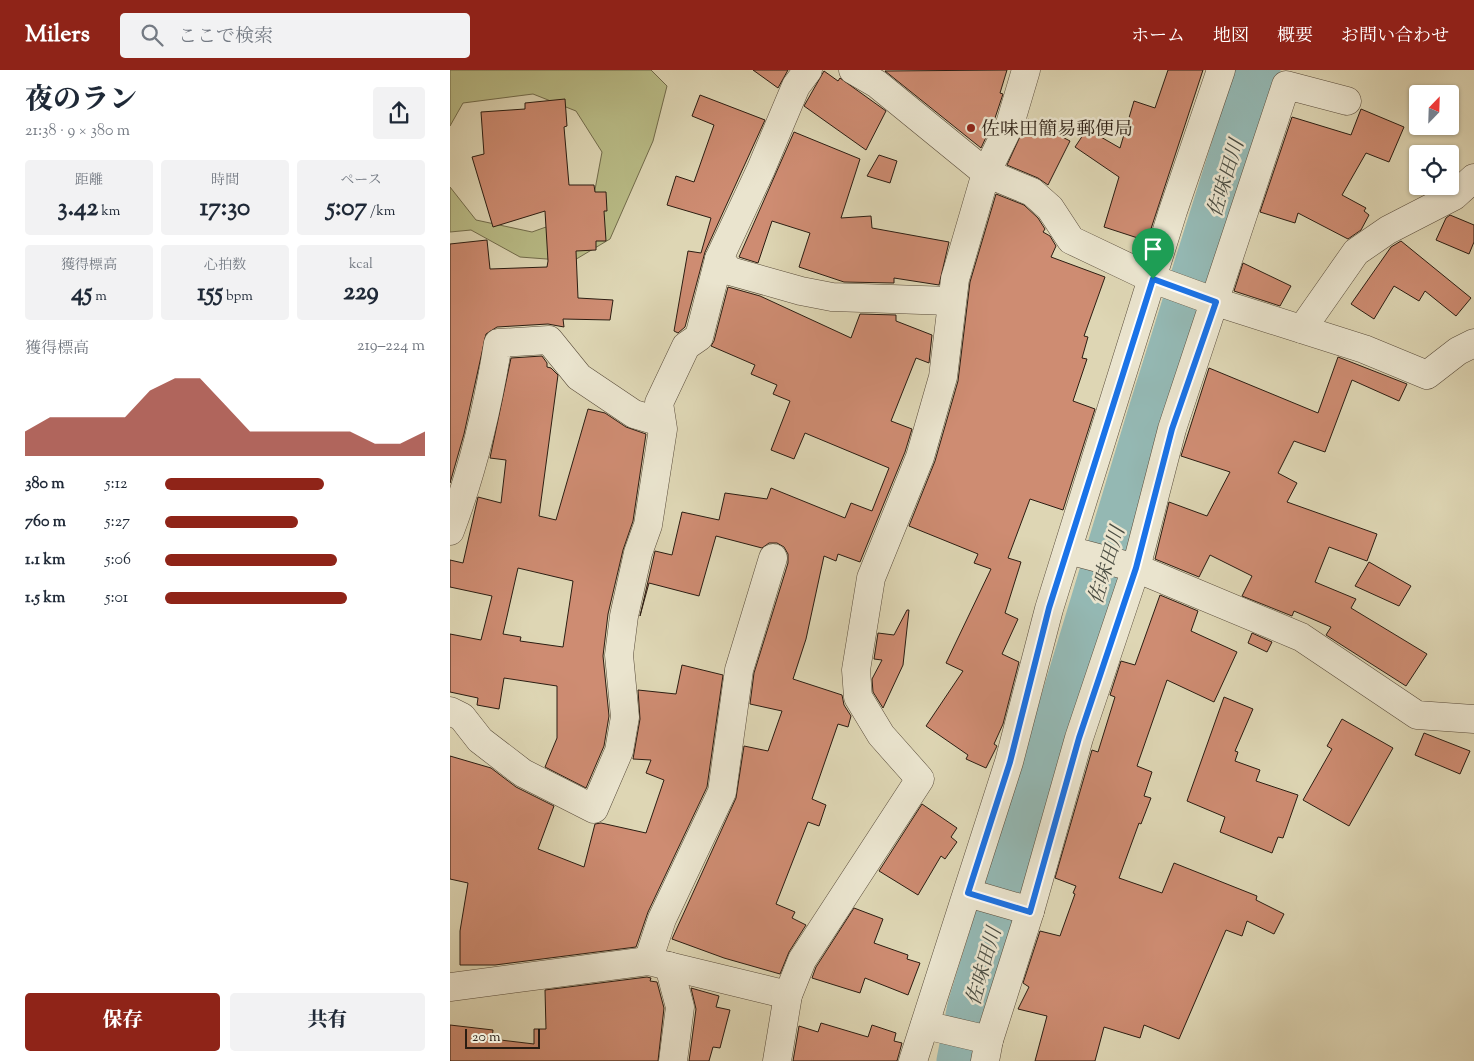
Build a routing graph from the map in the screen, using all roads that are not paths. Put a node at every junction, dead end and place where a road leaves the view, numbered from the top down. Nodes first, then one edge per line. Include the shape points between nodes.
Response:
1 (808, 70) edge
2 (853, 70) edge
3 (1026, 70) edge
4 (1221, 70) edge
5 (879, 77) edge
6 (1347, 101) dead end
7 (986, 173) junction
8 (1474, 178) edge
9 (720, 258) junction
10 (1158, 280) junction
11 (951, 301) junction
12 (1213, 301) junction
13 (1302, 329) junction
14 (1474, 343) edge
15 (661, 422) junction
16 (450, 531) edge
17 (1074, 551) junction
18 (773, 558) dead end
19 (1132, 567) junction
20 (450, 711) edge
21 (1474, 719) edge
22 (971, 894) junction
23 (1027, 911) junction
24 (659, 964) junction
25 (450, 987) edge
26 (788, 995) junction
27 (921, 1044) edge
28 (986, 1047) edge
29 (673, 1061) edge
30 (777, 1061) edge

1 - 9 street via 796,86
2 - 5 street
3 - 7 street via 1010,124
4 - 10 street via 1173,212
5 - 7 street
6 - 12 street via 1286,85
7 - 10 street via 1032,192 1050,208 1070,240
7 - 11 street
8 - 13 street via 1454,196 1388,230 1356,252
9 - 11 street via 730,271 801,291 832,296
9 - 15 street via 699,337 686,346 659,403
10 - 12 street
10 - 17 street
11 - 26 street via 943,377 920,456 870,578 856,670 858,696 881,735 920,779 802,960
12 - 13 street
12 - 19 street
13 - 14 street via 1364,349 1427,375
15 - 16 street via 634,414 579,377 549,340 498,343 490,393 467,485
15 - 20 street via 663,430 648,525 638,553 619,655 625,717 619,752 594,809 523,773 480,740 462,718
17 - 19 street
17 - 22 street via 1049,608 1010,762
18 - 24 street via 739,670 722,792 662,919
19 - 21 street via 1301,637 1416,715
19 - 23 street
22 - 23 street
22 - 27 street
23 - 28 street
24 - 25 street
24 - 26 street
24 - 29 street via 680,1007
26 - 30 street
27 - 28 street

